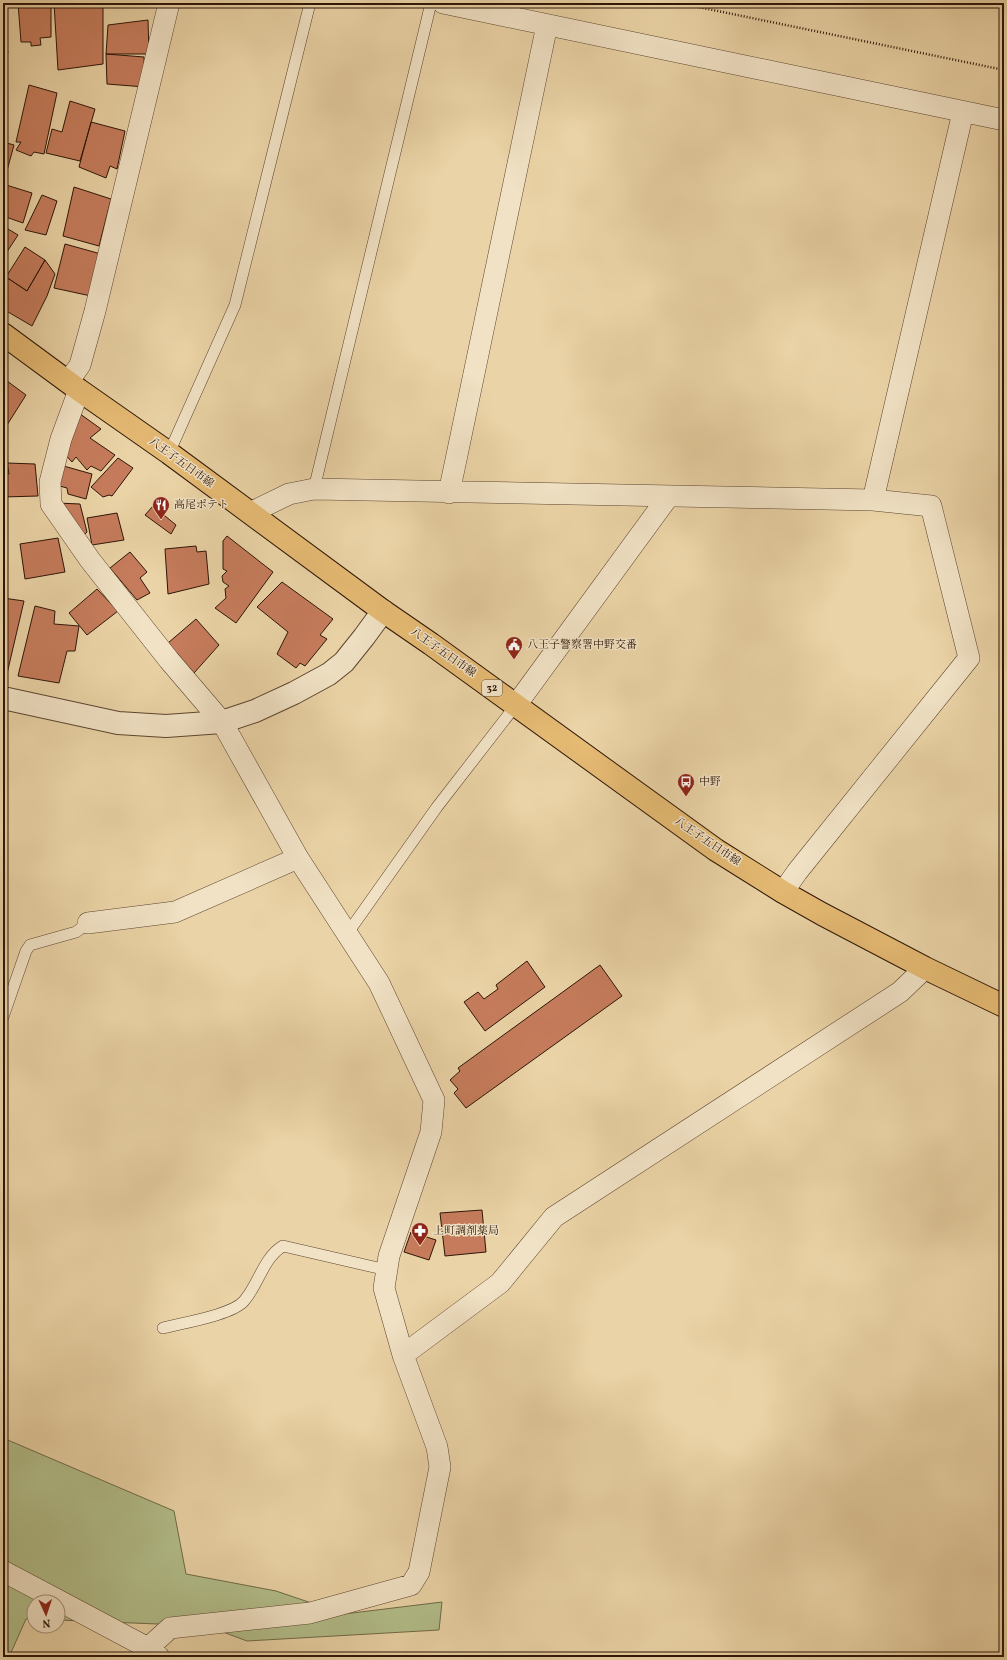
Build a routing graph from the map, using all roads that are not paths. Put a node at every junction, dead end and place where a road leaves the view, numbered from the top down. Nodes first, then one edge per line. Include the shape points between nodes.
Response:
1 (169, 3) edge
2 (310, 3) edge
3 (431, 3) edge
4 (444, 3) edge
5 (547, 25) junction
6 (963, 112) junction
7 (1004, 120) edge
8 (3, 334) edge
9 (73, 386) junction
10 (169, 453) junction
11 (314, 490) junction
12 (449, 493) junction
13 (668, 497) junction
14 (872, 500) junction
15 (250, 513) junction
16 (383, 611) junction
17 (3, 698) edge
18 (516, 705) junction
19 (222, 722) junction
20 (298, 858) junction
21 (783, 892) junction
22 (88, 923) joint
23 (347, 934) junction
24 (925, 968) junction
25 (1004, 1006) edge
26 (3, 1017) edge
27 (387, 1270) junction
28 (163, 1328) dead end
29 (403, 1355) junction
30 (3, 1571) edge
31 (150, 1654) edge

1 - 9 street via 95,311
2 - 10 lane via 235,305
3 - 11 lane
4 - 5 street
5 - 6 street
5 - 12 street
6 - 7 street
6 - 14 street
8 - 9 main road, 八王子五日市線 / 32
9 - 10 main road, 八王子五日市線 / 32
9 - 19 street via 50,482 51,504 90,560
10 - 15 main road, 八王子五日市線 / 32
11 - 12 street
11 - 15 street via 289,494
12 - 13 street
13 - 14 street
13 - 18 street
14 - 21 street via 931,506 969,658
15 - 16 main road, 八王子五日市線 / 32
16 - 18 main road, 八王子五日市線 / 32
16 - 19 street via 344,662 329,674 294,694
17 - 19 street via 118,723 166,726
18 - 21 main road, 八王子五日市線 / 32 via 716,850
18 - 23 lane via 437,807
19 - 20 street
20 - 22 street via 175,912
20 - 23 street
21 - 24 main road, 八王子五日市線 / 32
22 - 26 lane via 76,932 30,945
23 - 27 street via 379,983 434,1100 431,1132 388,1256
24 - 25 main road, 八王子五日市線 / 32
24 - 29 street via 900,992 554,1217 500,1283
27 - 28 lane via 283,1246 274,1251 244,1302 227,1312
27 - 29 street via 384,1288
29 - 31 street via 437,1447 440,1467 419,1572 410,1585 310,1613 170,1628
30 - 31 street

